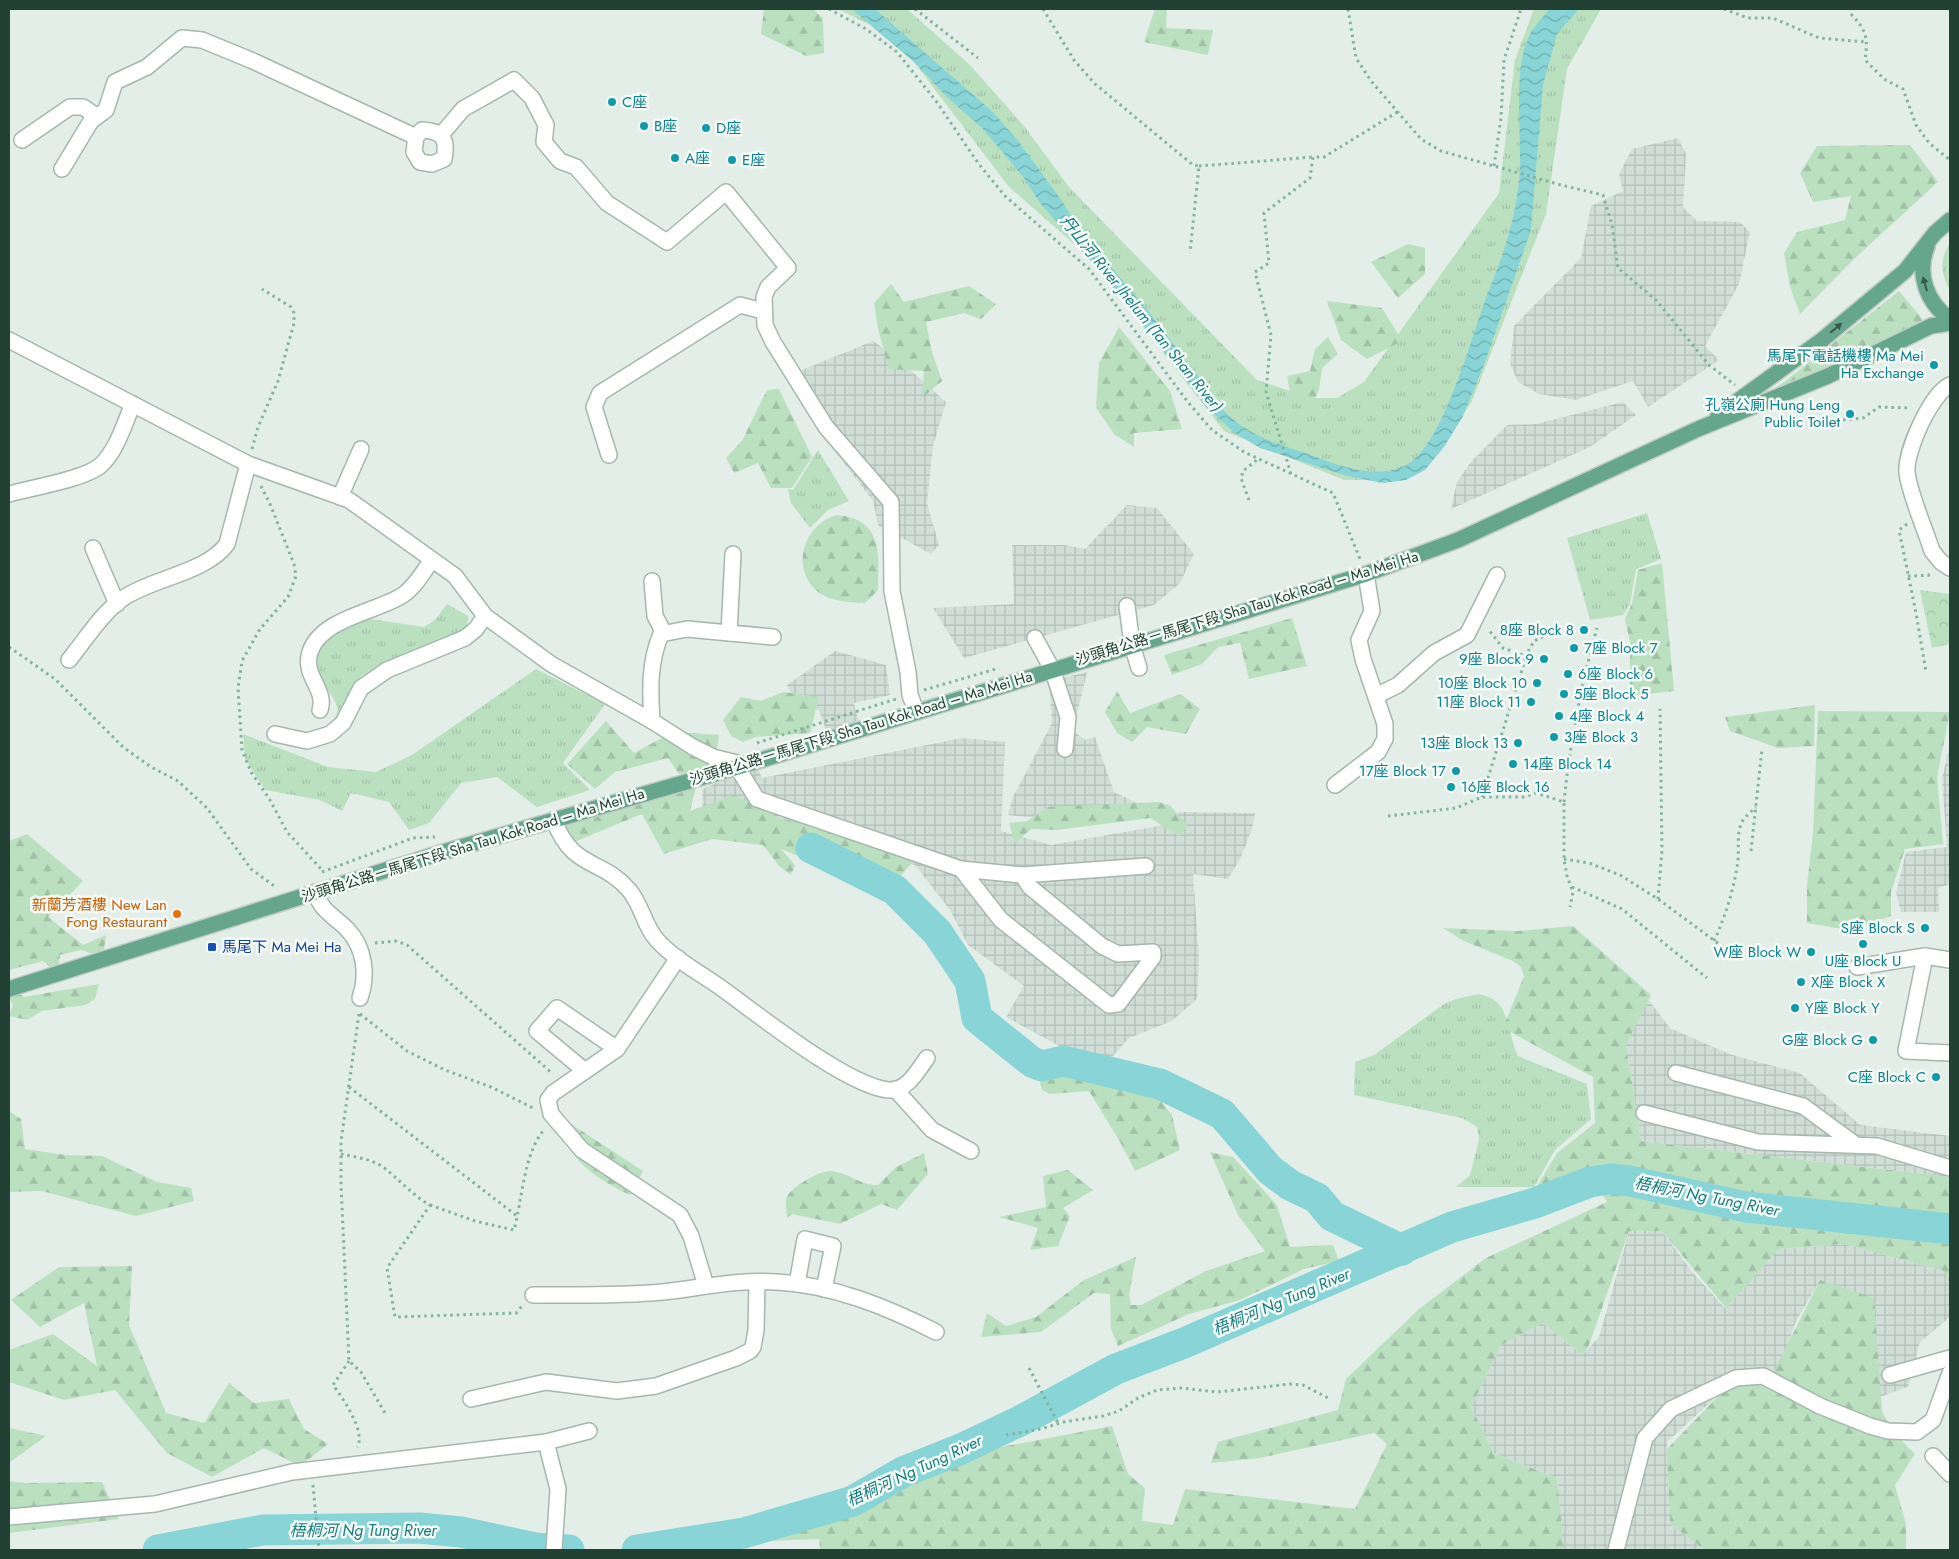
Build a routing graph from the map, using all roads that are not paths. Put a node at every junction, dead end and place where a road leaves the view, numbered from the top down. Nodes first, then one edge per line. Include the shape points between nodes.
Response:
1 (96, 116) junction
2 (441, 135) junction
3 (416, 137) junction
4 (22, 140) dead end
5 (62, 169) dead end
6 (1950, 220) edge
7 (1930, 241) junction
8 (764, 311) junction
9 (1950, 319) edge
10 (1950, 324) edge
11 (9, 340) edge
12 (1950, 385) edge
13 (133, 404) junction
14 (1698, 429) junction
15 (361, 449) dead end
16 (609, 455) dead end
17 (248, 464) junction
18 (9, 494) edge
19 (340, 497) junction
20 (93, 548) dead end
21 (733, 554) dead end
22 (432, 560) junction
23 (1950, 568) edge
24 (1366, 574) junction
25 (1497, 575) dead end
26 (652, 581) dead end
27 (117, 604) junction
28 (1127, 606) dead end
29 (485, 616) junction
30 (729, 632) junction
31 (664, 633) junction
32 (773, 636) dead end
33 (1035, 638) dead end
34 (1132, 644) junction
35 (69, 660) dead end
36 (1139, 668) dead end
37 (1052, 669) junction
38 (1376, 696) junction
39 (320, 710) dead end
40 (916, 711) junction
41 (652, 721) junction
42 (275, 734) dead end
43 (1065, 749) dead end
44 (741, 766) junction
45 (1335, 785) dead end
46 (554, 820) junction
47 (1146, 866) dead end
48 (961, 869) junction
49 (1022, 874) junction
50 (315, 892) junction
51 (1925, 956) junction
52 (678, 958) junction
53 (1950, 960) edge
54 (1857, 967) dead end
55 (9, 988) edge
56 (360, 998) road end
57 (617, 1049) junction
58 (1950, 1053) edge
59 (927, 1058) dead end
60 (585, 1071) junction
61 (1676, 1073) dead end
62 (895, 1090) junction
63 (1644, 1113) dead end
64 (1856, 1145) junction
65 (971, 1151) dead end
66 (1950, 1168) edge
67 (757, 1282) junction
68 (797, 1284) junction
69 (706, 1286) junction
70 (824, 1289) junction
71 (533, 1295) road end
72 (936, 1332) dead end
73 (1950, 1358) edge
74 (1950, 1373) edge
75 (1890, 1374) dead end
76 (472, 1399) dead end
77 (589, 1431) dead end
78 (546, 1442) junction
79 (1933, 1456) dead end
80 (1950, 1474) edge
81 (9, 1517) edge
82 (554, 1550) edge
83 (1616, 1550) edge

1 - 3 street via 106,110 115,82 147,67 182,38 202,40 253,61
1 - 4 street via 83,107 70,107
1 - 5 street
2 - 3 street via 433,130 422,130
2 - 3 street via 447,146 444,159 432,164 420,162 414,152
2 - 8 street via 464,109 514,80 532,98 546,125 544,142 560,161 576,167 607,203 667,242 726,192 788,268 768,287
6 - 7 main road, 沙頭角公路－馬尾下段 Sha Tau Kok Road – Ma Mei Ha
9 -> 7 main road, 沙頭角公路－馬尾下段 Sha Tau Kok Road – Ma Mei Ha via 1935,305 1925,288 1922,269
14 -> 7 main road, 沙頭角公路－馬尾下段 Sha Tau Kok Road – Ma Mei Ha via 1822,340 1906,271
8 - 16 street via 740,305 600,394 594,407
8 - 40 street via 764,325 773,342 826,427 891,502 892,592 910,695
10 - 14 main road, 沙頭角公路－馬尾下段 Sha Tau Kok Road – Ma Mei Ha via 1931,326 1828,376
11 - 13 street
12 - 23 street via 1942,389 1929,408 1907,467 1932,551
13 - 17 street
13 - 18 street via 112,450 99,467
14 - 24 main road, 沙頭角公路－馬尾下段 Sha Tau Kok Road – Ma Mei Ha via 1458,540
15 - 19 street
17 - 19 street
17 - 27 street via 223,550 204,563 136,590
19 - 22 street via 349,500
20 - 27 street
21 - 30 street
22 - 29 street via 455,576
22 - 39 street via 403,595 342,622 314,644 308,667 322,697
24 - 34 main road, 沙頭角公路－馬尾下段 Sha Tau Kok Road – Ma Mei Ha
24 - 38 street via 1372,611 1359,640 1362,659
25 - 38 street via 1467,635 1434,653 1398,685
26 - 31 street via 655,616
27 - 35 street
28 - 34 street
29 - 41 street via 551,664
29 - 42 street via 465,638 387,670 361,688 343,722 330,734 307,741
30 - 31 street via 682,629
30 - 32 street
31 - 41 street via 660,636 653,661 650,689
33 - 37 street
34 - 36 street
34 - 37 main road, 沙頭角公路－馬尾下段 Sha Tau Kok Road – Ma Mei Ha
37 - 40 main road, 沙頭角公路－馬尾下段 Sha Tau Kok Road – Ma Mei Ha
37 - 43 street via 1068,717
38 - 45 street via 1385,724 1383,746
40 - 44 main road, 沙頭角公路－馬尾下段 Sha Tau Kok Road – Ma Mei Ha
41 - 44 street via 713,757
44 - 46 main road, 沙頭角公路－馬尾下段 Sha Tau Kok Road – Ma Mei Ha
44 - 48 street via 758,799
46 - 50 main road, 沙頭角公路－馬尾下段 Sha Tau Kok Road – Ma Mei Ha
46 - 52 street via 567,847 629,890 657,940
47 - 49 street
48 - 49 street
48 - 49 street via 1001,920 1109,1005 1118,1004 1154,957 1154,952 1118,954 1102,946 1030,887
50 - 55 main road, 沙頭角公路－馬尾下段 Sha Tau Kok Road – Ma Mei Ha
50 - 56 street via 319,906 348,930 359,947 365,974
51 - 53 street
51 - 54 street
51 - 58 street via 1906,1051
52 - 57 street
52 - 62 street via 821,1059 860,1080
57 - 60 street
57 - 60 street via 557,1008 537,1031
59 - 62 street via 910,1080
60 - 69 street via 553,1093 548,1107 590,1156 680,1215 691,1236
61 - 64 street via 1803,1106
62 - 65 street via 935,1133
63 - 64 street via 1758,1142
64 - 66 street via 1877,1146
67 - 68 street
67 - 69 street
67 - 76 street via 753,1347 736,1358 656,1386 617,1391 546,1382
68 - 70 street
68 - 70 street via 805,1239 833,1246
69 - 71 street via 623,1296
70 - 72 street via 890,1309
73 - 75 street
74 - 83 street via 1933,1420 1917,1432 1888,1431 1870,1426 1820,1406 1763,1376 1736,1378 1671,1409 1645,1438
77 - 78 street
78 - 81 street via 292,1472 155,1504
78 - 82 street via 558,1489
79 - 80 street

